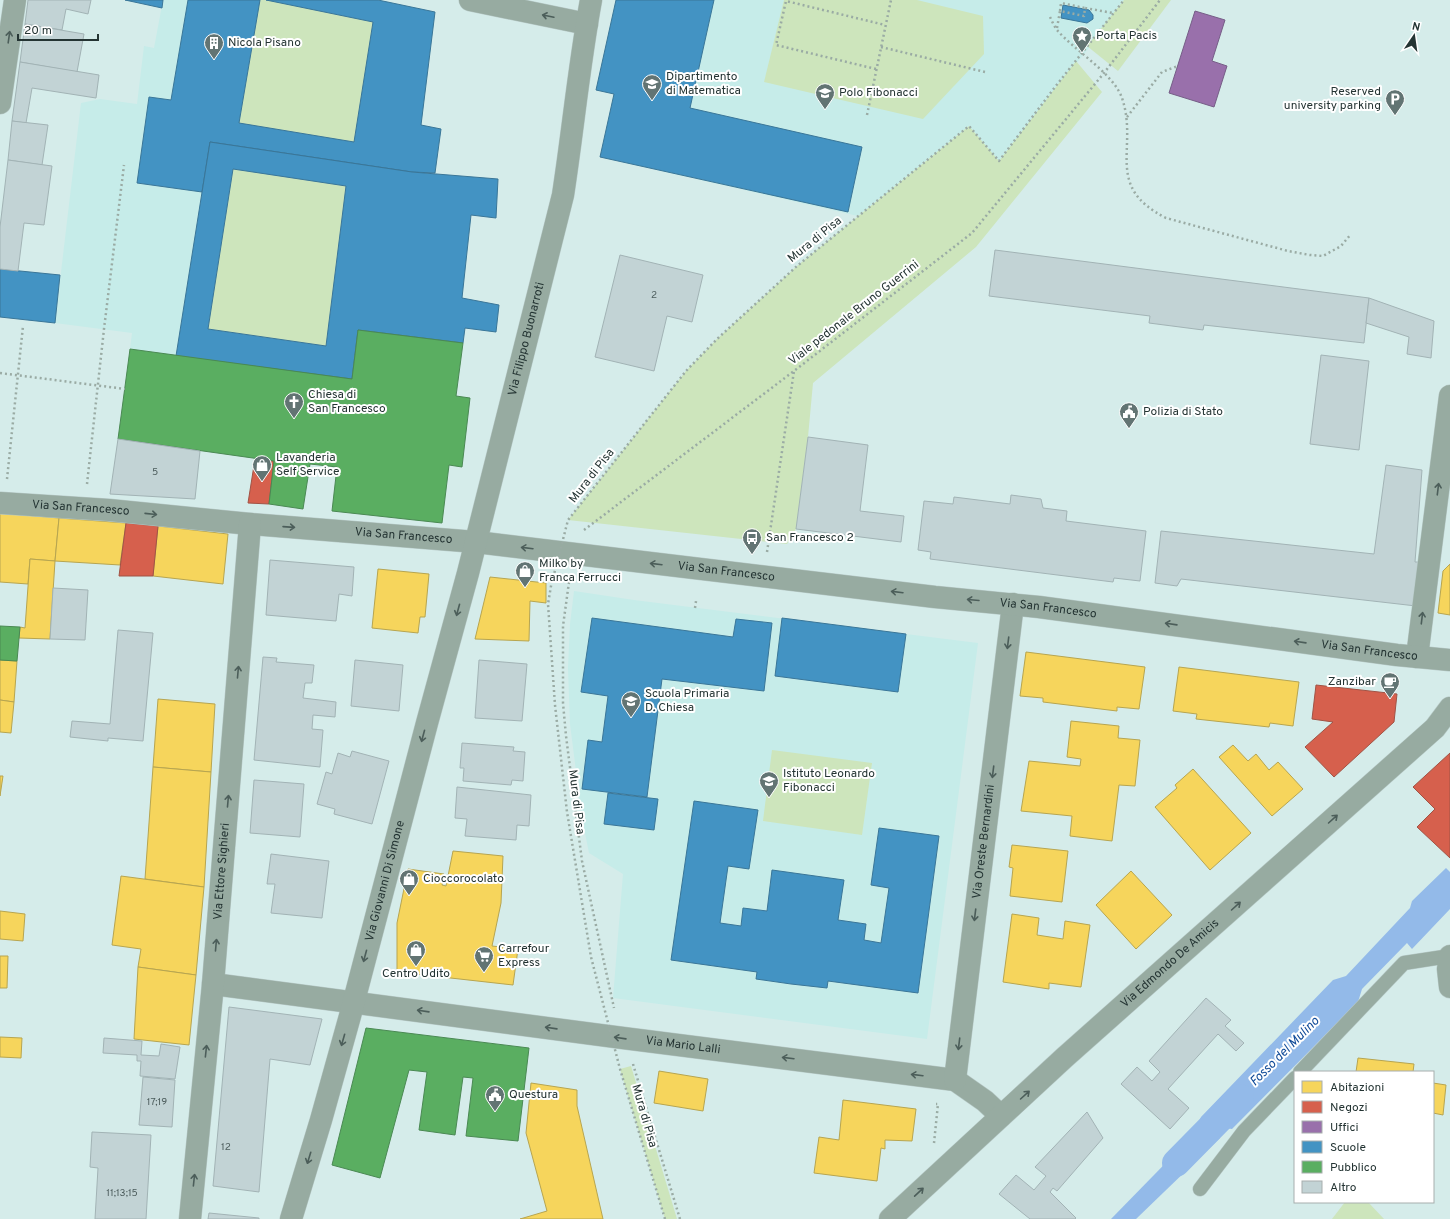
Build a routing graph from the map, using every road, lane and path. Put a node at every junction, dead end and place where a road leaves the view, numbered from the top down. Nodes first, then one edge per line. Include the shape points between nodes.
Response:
1 (15, 0) edge
2 (470, 0) edge
3 (591, 0) edge
4 (891, 0) edge
5 (1124, 0) edge
6 (1160, 0) edge
7 (1085, 8) junction
8 (1061, 11) junction
9 (1114, 13) junction
10 (1050, 17) dead end
11 (587, 24) junction
12 (885, 25) junction
13 (1057, 30) junction
14 (881, 46) junction
15 (1082, 53) junction
16 (1178, 66) dead end
17 (876, 69) junction
18 (985, 72) dead end
19 (1104, 73) junction
20 (0, 103) edge
21 (867, 115) dead end
22 (1127, 118) junction
23 (124, 165) dead end
24 (1351, 234) dead end
25 (22, 326) dead end
26 (794, 371) junction
27 (0, 373) edge
28 (17, 375) junction
29 (97, 385) junction
30 (125, 389) dead end
31 (1450, 396) edge
32 (2, 503) edge
33 (84, 508) junction
34 (250, 524) junction
35 (582, 532) dead end
36 (476, 542) junction
37 (767, 552) dead end
38 (569, 582) dead end
39 (696, 601) dead end
40 (1013, 604) junction
41 (695, 608) dead end
42 (1417, 657) junction
43 (1450, 660) edge
44 (1450, 708) edge
45 (1450, 956) edge
46 (213, 984) junction
47 (1450, 988) edge
48 (353, 1002) junction
49 (614, 1008) dead end
50 (612, 1036) junction
51 (632, 1060) dead end
52 (1301, 1071) edge
53 (1294, 1079) edge
54 (955, 1080) junction
55 (930, 1103) dead end
56 (1001, 1116) junction
57 (934, 1147) dead end
58 (1200, 1189) dead end
59 (190, 1219) edge
60 (291, 1219) edge
61 (665, 1219) edge
62 (680, 1219) edge
63 (890, 1219) edge

20 -> 1 street
11 -> 2 street
3 - 11 street, Via Filippo Buonarroti
4 - 12 path
5 - 9 path, Mura di Pisa, bridge
6 - 19 path, Viale pedonale Bruno Guerrini
7 - 8 path via 1084,16
7 - 8 path via 1061,3
7 - 9 path
8 - 13 path
9 - 15 path, Mura di Pisa, bridge
10 - 13 path
11 - 36 street, Via Filippo Buonarroti via 562,195
12 - 14 path
12 - 17 path via 786,1 776,45
13 - 15 path
14 - 17 path
14 - 18 path
15 - 19 path
15 - 50 path, Mura di Pisa, bridge via 999,161 969,126 797,266 686,371 568,520 548,604 555,705 567,812 591,957
16 - 22 path via 1162,72
17 - 21 path
19 - 22 path via 1122,97
19 - 26 path, Viale pedonale Bruno Guerrini via 972,233
22 - 24 path via 1128,179 1140,201 1152,211 1166,218 1310,255 1323,256 1341,246
23 - 29 path
25 - 28 path
26 - 35 path, Viale pedonale Bruno Guerrini
26 - 37 path
27 - 28 path
28 - 29 path
28 - 32 path
29 - 30 path
29 - 33 path
42 -> 31 street
32 - 33 street, Via San Francesco
33 -> 34 street, Via San Francesco
34 -> 36 street, Via San Francesco
46 -> 34 street, Via Ettore Sighieri
40 -> 36 street, Via San Francesco
36 -> 48 street, Via Giovanni Di Simone
38 - 49 path via 563,626 563,703 566,736 582,861
39 - 41 path
42 -> 40 street, Via San Francesco
40 -> 54 street, Via Oreste Bernardini
42 - 43 street, Via San Francesco
56 -> 44 street, Via Edmondo De Amicis via 1435,728
45 - 47 street
45 - 52 lane via 1404,963
46 - 48 street, Via Mario Lalli
59 -> 46 street, Via Ettore Sighieri
50 -> 48 street, Via Mario Lalli
48 -> 60 street, Via Giovanni Di Simone
54 -> 50 street, Via Mario Lalli
50 - 61 path, Mura di Pisa, bridge
51 - 62 path
53 - 58 lane via 1244,1132
54 - 56 street, Via Mario Lalli via 986,1101
55 - 57 path via 938,1104
63 -> 56 street, Via Edmondo De Amicis

